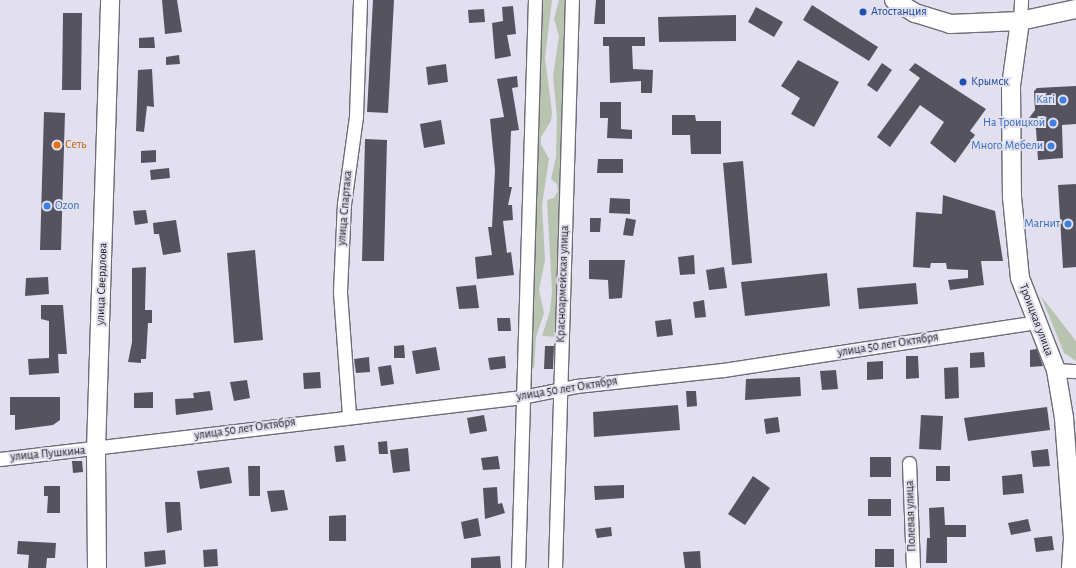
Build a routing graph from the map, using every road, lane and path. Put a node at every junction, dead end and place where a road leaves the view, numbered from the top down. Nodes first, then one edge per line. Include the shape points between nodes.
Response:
1 (110, 0) edge
2 (360, 0) edge
3 (535, 0) edge
4 (572, 0) edge
5 (894, 0) edge
6 (1021, 0) edge
7 (1068, 10) edge
8 (1020, 21) junction
9 (1036, 322) junction
10 (1056, 370) junction
11 (1076, 371) edge
12 (560, 389) junction
13 (522, 397) junction
14 (349, 415) junction
15 (96, 450) junction
16 (0, 459) edge
17 (909, 464) dead end
18 (97, 568) edge
19 (518, 568) edge
20 (555, 568) edge
21 (913, 568) edge
22 (1071, 568) edge

1 - 15 main road, улица Свердлова
2 - 14 street, улица Спартака via 356,116 344,204 340,279
3 - 13 street
4 - 12 street, Красноармейская улица
5 - 8 main road via 915,13 950,24
6 - 8 street, Троицкая улица
7 - 8 main road
8 - 9 main road, Троицкая улица via 1011,86 1012,197 1020,278
9 - 10 main road, Троицкая улица
9 - 12 street, улица 50 лет Октября via 723,370
10 - 11 street
10 - 22 main road, Троицкая улица via 1064,418 1074,539
12 - 13 street, улица 50 лет Октября
12 - 20 street, Красноармейская улица
13 - 14 street, улица 50 лет Октября
13 - 19 street
14 - 15 street, улица 50 лет Октября
15 - 16 street, улица Пушкина
15 - 18 main road, улица Свердлова
17 - 21 street, Полевая улица

